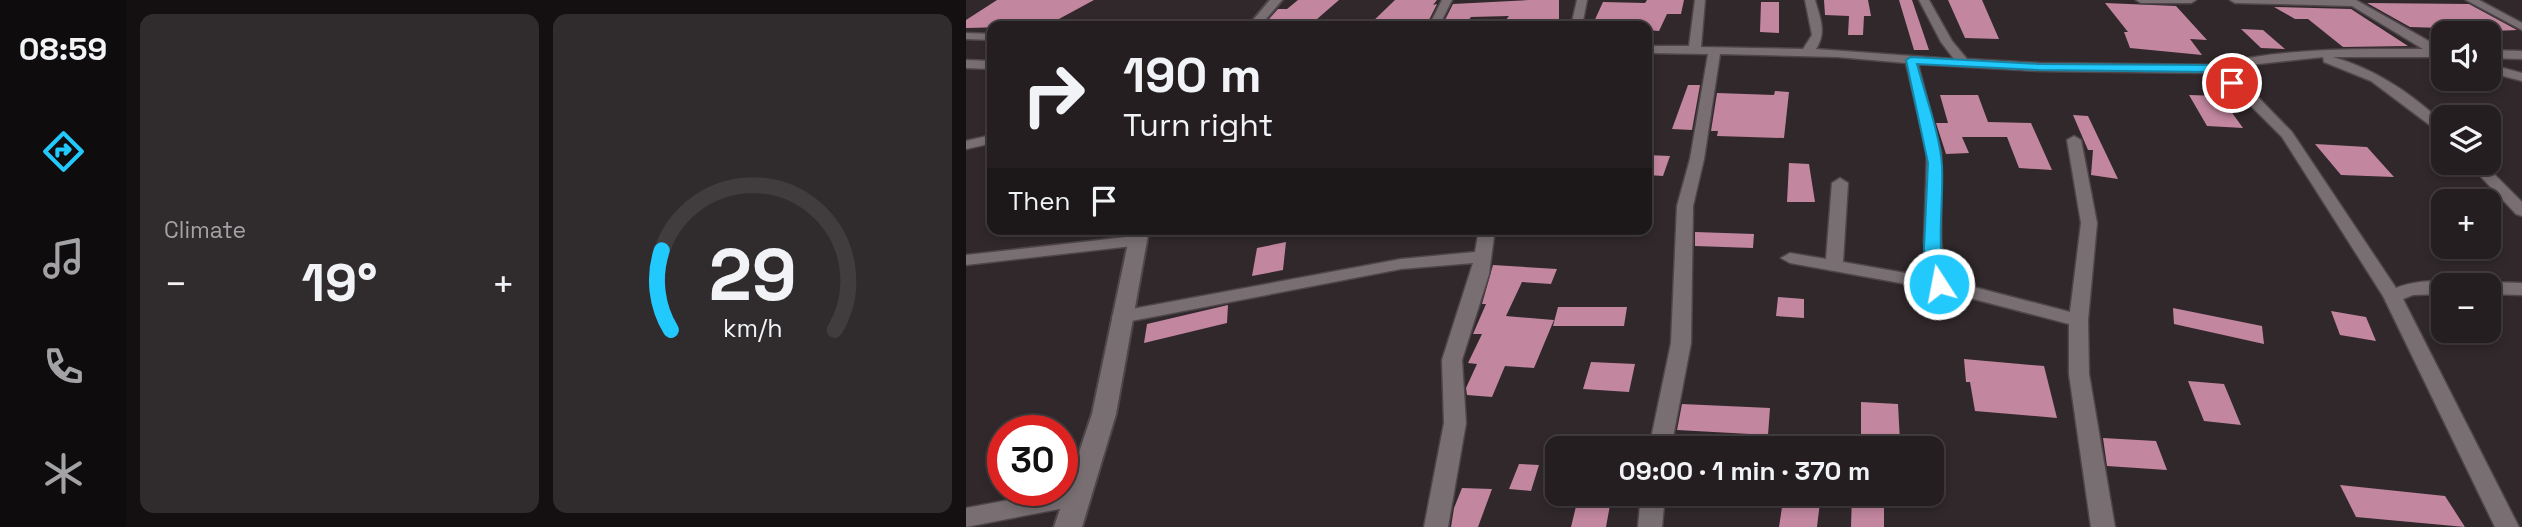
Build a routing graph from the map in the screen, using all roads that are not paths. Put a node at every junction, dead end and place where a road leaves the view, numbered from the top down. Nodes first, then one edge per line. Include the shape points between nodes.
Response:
1 (1276, 0) edge
2 (1447, 0) edge
3 (1582, 0) edge
4 (1700, 0) edge
5 (1810, 0) edge
6 (1924, 0) edge
7 (2141, 0) edge
8 (2190, 0) edge
9 (2235, 0) edge
10 (2471, 0) edge
11 (2351, 1) edge
12 (1258, 21) edge
13 (1436, 21) edge
14 (1578, 21) edge
15 (2522, 27) edge
16 (966, 36) edge
17 (987, 37) edge
18 (2431, 48) edge
19 (1652, 49) edge
20 (1695, 49) junction
21 (1715, 50) junction
22 (1806, 52) junction
23 (2431, 54) edge
24 (2501, 54) edge
25 (2314, 55) junction
26 (2522, 55) edge
27 (1911, 60) junction
28 (1962, 61) junction
29 (966, 64) edge
30 (987, 65) edge
31 (2214, 69) junction
32 (2501, 71) edge
33 (2522, 77) edge
34 (2431, 119) edge
35 (987, 140) edge
36 (2074, 140) dead end
37 (966, 145) edge
38 (2487, 175) edge
39 (1840, 183) dead end
40 (2522, 211) edge
41 (1137, 235) edge
42 (1487, 235) edge
43 (1483, 257) junction
44 (1790, 258) dead end
45 (966, 260) edge
46 (1834, 266) junction
47 (1939, 284) junction
48 (2431, 288) edge
49 (2501, 288) edge
50 (2522, 289) edge
51 (2392, 296) junction
52 (1121, 317) junction
53 (2078, 320) junction
54 (1662, 436) edge
55 (1078, 494) edge
56 (1029, 506) edge
57 (1074, 506) edge
58 (1652, 506) edge
59 (966, 518) edge
60 (1068, 527) edge
61 (1436, 527) edge
62 (1650, 527) edge
63 (2103, 527) edge
64 (2507, 527) edge

1 - 12 street
2 - 13 street
3 - 14 street
4 - 20 street
5 - 22 street via 1819,38
6 - 28 street
7 - 8 street
9 - 11 street
10 - 15 street
11 - 18 street
16 - 17 street
19 - 20 street
20 - 21 street
21 - 22 street
21 - 54 street via 1698,159 1685,206 1681,343
22 - 27 street
23 - 25 street
24 - 26 street
25 - 31 street
25 - 34 street via 2350,65 2396,91
27 - 28 street
27 - 47 street via 1935,163 1932,248
28 - 31 street via 2039,67
29 - 30 street
31 - 51 street via 2287,135
32 - 33 street
35 - 37 lane
36 - 53 street via 2089,223
38 - 40 street
39 - 46 street
41 - 45 street
41 - 52 street
42 - 43 street
43 - 52 street via 1401,264
43 - 61 street via 1452,360 1455,424
44 - 46 street
46 - 47 street
47 - 53 street
48 - 51 street
49 - 50 street
51 - 64 street
52 - 55 street via 1104,414
53 - 63 street via 2079,374
56 - 59 street
57 - 60 street
58 - 62 street

